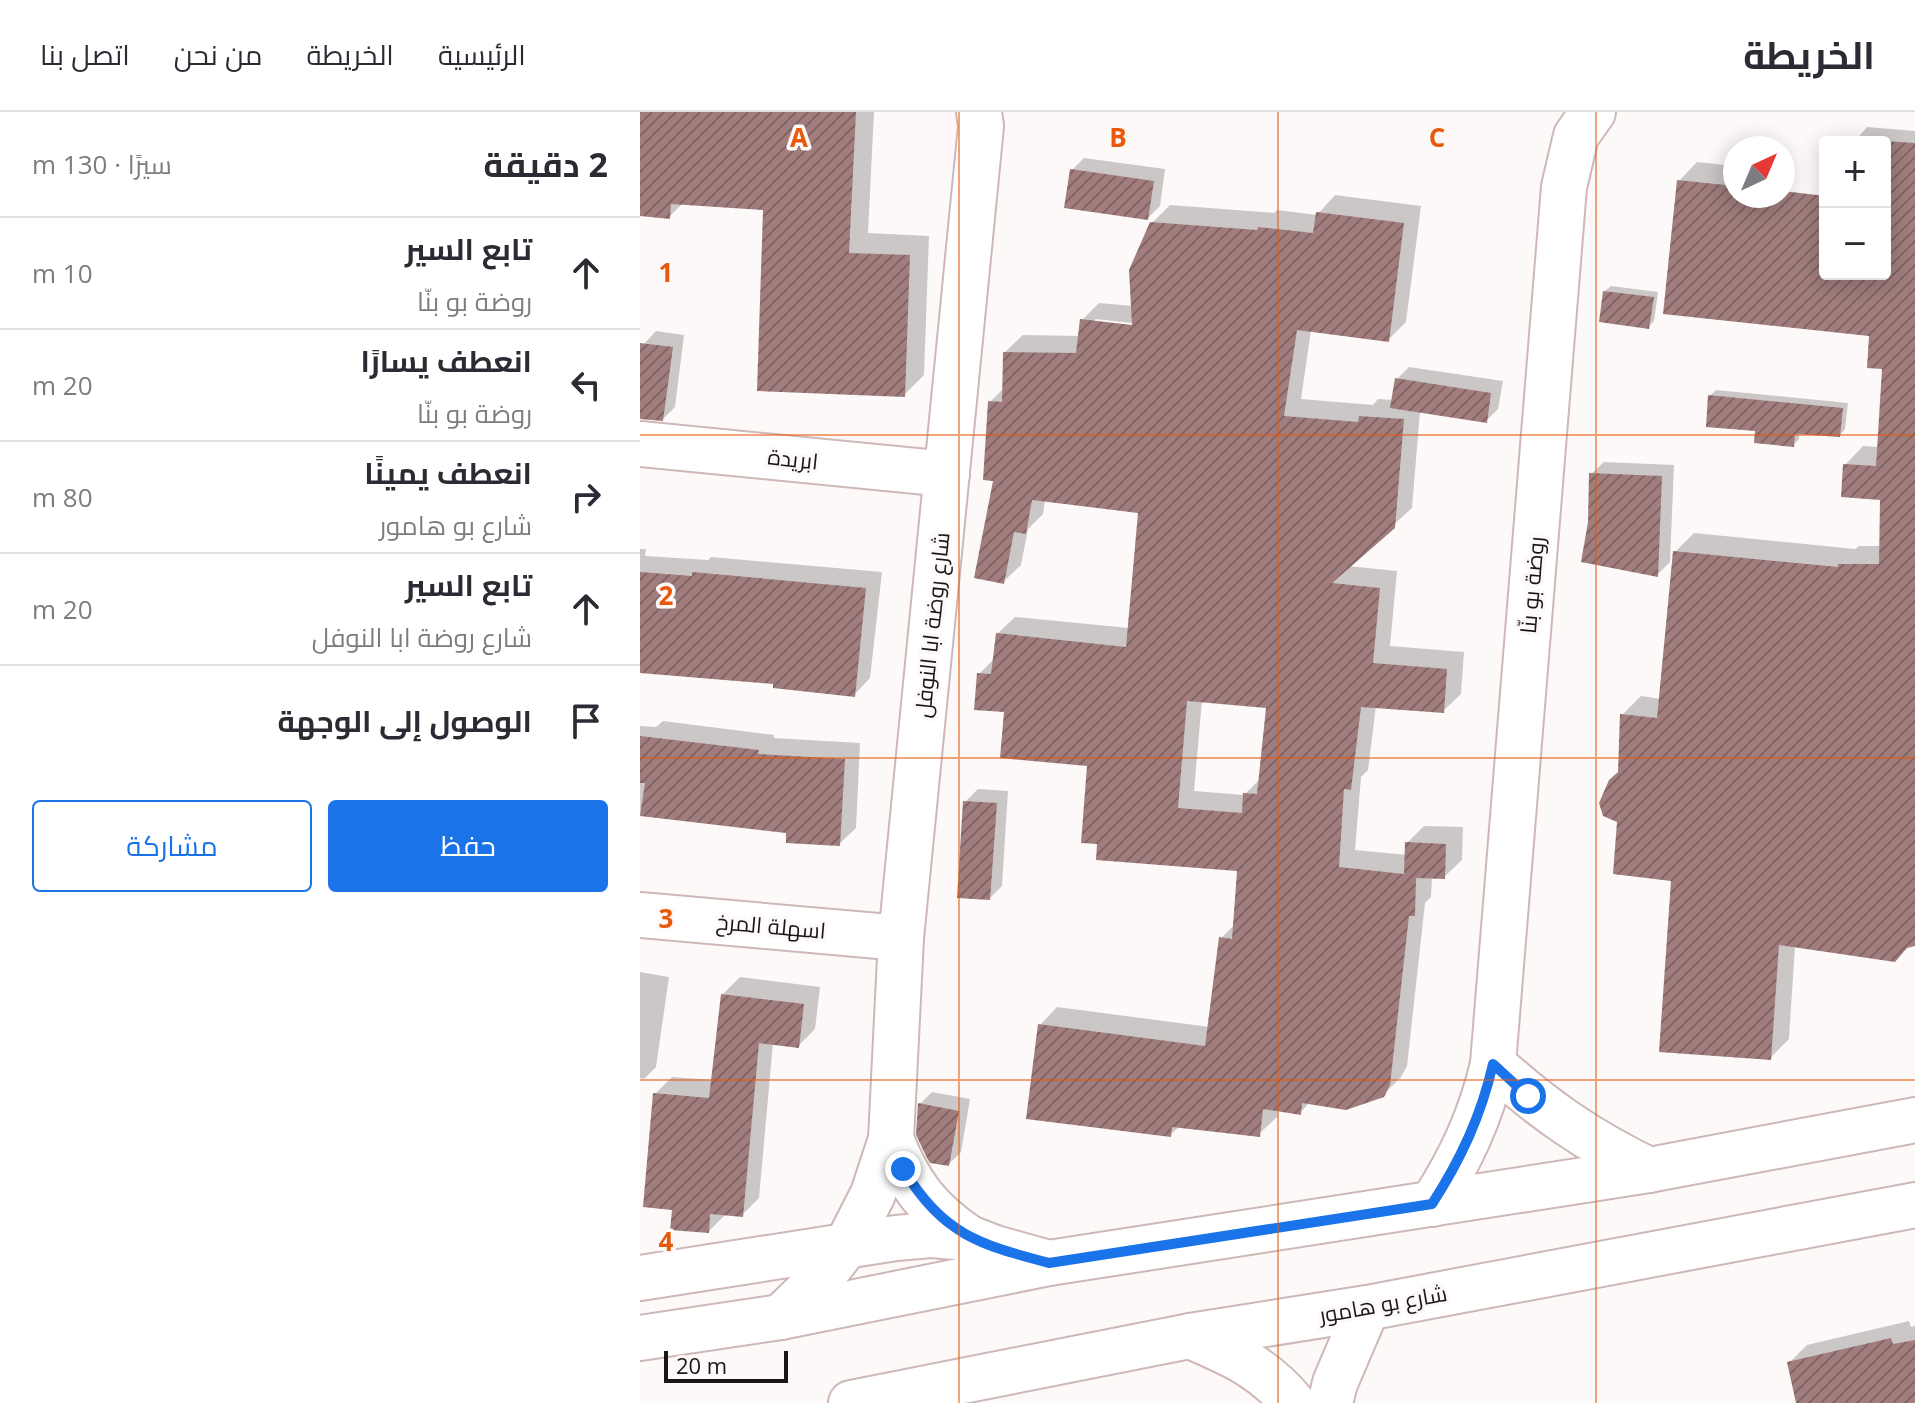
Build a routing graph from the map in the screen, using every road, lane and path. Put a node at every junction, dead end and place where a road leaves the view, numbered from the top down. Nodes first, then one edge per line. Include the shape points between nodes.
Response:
1 (979, 112) edge
2 (1593, 112) edge
3 (640, 444) edge
4 (947, 474) junction
5 (640, 915) edge
6 (901, 938) junction
7 (1493, 1064) junction
8 (1915, 1120) edge
9 (891, 1139) junction
10 (1649, 1170) junction
11 (1432, 1204) junction
12 (1915, 1205) edge
13 (969, 1238) junction
14 (847, 1245) junction
15 (1049, 1263) junction
16 (640, 1278) edge
17 (1367, 1308) junction
18 (781, 1317) junction
19 (1190, 1336) junction
20 (640, 1338) edge
21 (851, 1403) edge
22 (1293, 1403) edge
23 (1330, 1403) edge

1 - 4 street, شارع روضة ابا النوفل
2 - 7 street, روضة بو بنّا via 1576,136 1564,187
3 - 4 street, ابريدة
4 - 6 street, شارع روضة ابا النوفل
5 - 6 street, اسهلة المرخ
6 - 9 street, شارع روضة ابا النوفل
7 - 10 street via 1566,1125
7 - 11 street, روضة بو بنّا via 1471,1138
8 - 10 street
9 - 13 street, شارع روضة ابا النوفل via 920,1196
9 - 14 street, شارع روضة ابا النوفل via 873,1194
10 - 11 street
11 - 15 street
12 - 17 street, شارع بو هامور
13 - 14 street via 931,1235
13 - 15 street
14 - 16 street
14 - 18 street, شارع روضة ابا النوفل
15 - 18 street
17 - 19 street, شارع بو هامور
17 - 23 street
18 - 20 street
19 - 21 street, شارع بو هامور
19 - 22 street via 1242,1358

